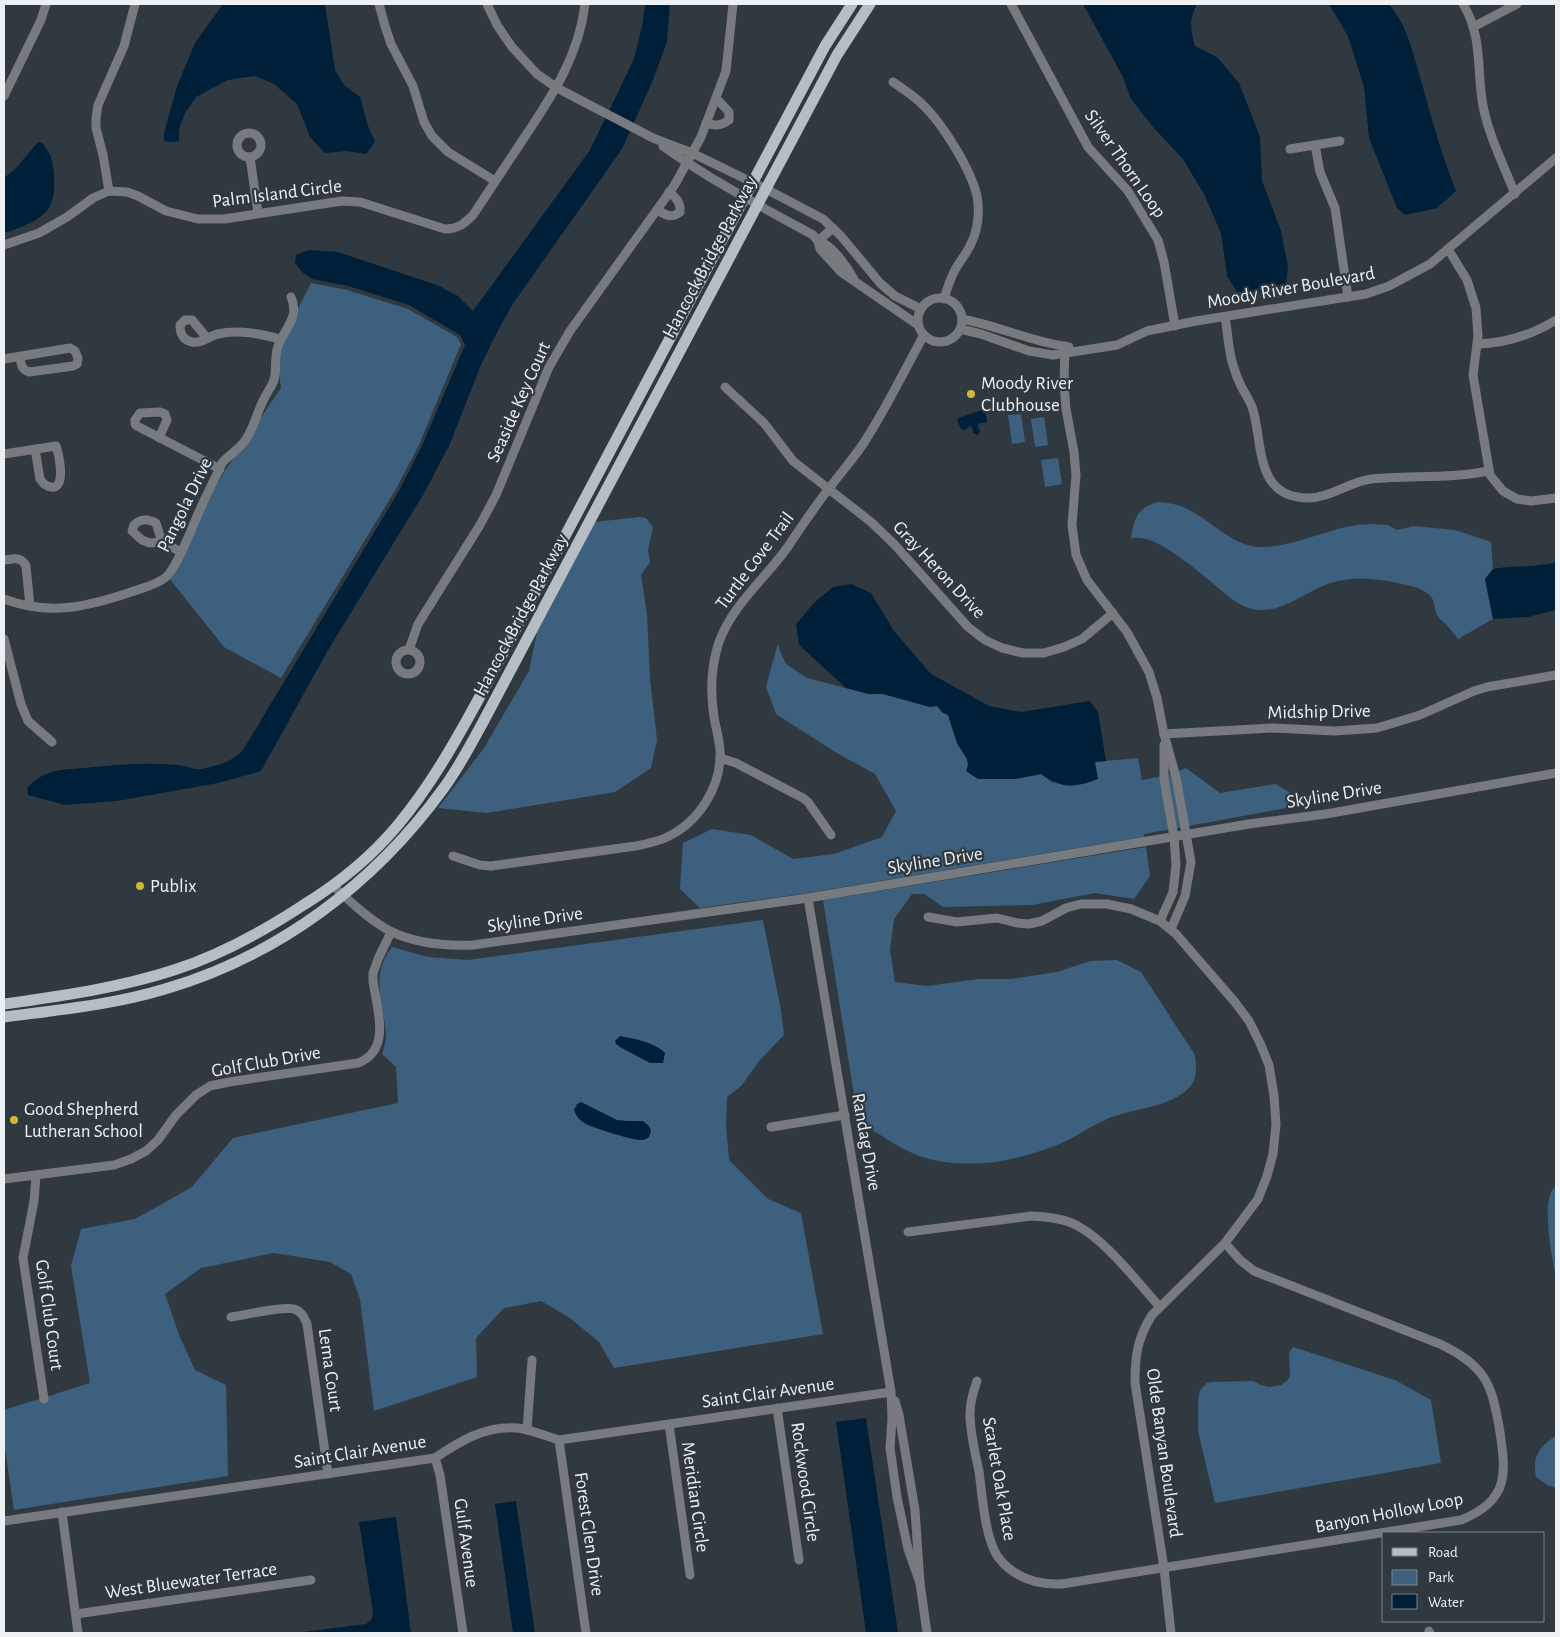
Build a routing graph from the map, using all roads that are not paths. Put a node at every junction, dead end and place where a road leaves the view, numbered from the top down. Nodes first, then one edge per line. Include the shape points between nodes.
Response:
1 (46, 4) edge
2 (135, 4) edge
3 (379, 4) edge
4 (487, 4) edge
5 (585, 4) edge
6 (733, 4) edge
7 (852, 4) edge
8 (870, 4) edge
9 (1011, 4) edge
10 (1463, 4) edge
11 (1517, 4) edge
12 (1473, 27) junction
13 (893, 82) dead end
14 (557, 88) junction
15 (4, 96) edge
16 (716, 98) junction
17 (706, 123) junction
18 (653, 138) junction
19 (1340, 141) dead end
20 (1315, 145) junction
21 (1290, 148) dead end
22 (692, 153) junction
23 (250, 157) dead end
24 (1554, 161) edge
25 (686, 162) junction
26 (495, 181) junction
27 (753, 182) junction
28 (766, 189) junction
29 (109, 192) junction
30 (669, 192) junction
31 (1515, 194) junction
32 (745, 197) junction
33 (758, 205) junction
34 (657, 210) junction
35 (258, 213) junction
36 (833, 228) junction
37 (818, 241) junction
38 (4, 245) edge
39 (1448, 249) junction
40 (860, 258) junction
41 (844, 270) junction
42 (291, 297) dead end
43 (1348, 297) junction
44 (944, 299) junction
45 (921, 309) junction
46 (1225, 317) junction
47 (962, 319) junction
48 (1556, 320) edge
49 (918, 325) junction
50 (1175, 326) junction
51 (960, 329) junction
52 (924, 335) junction
53 (207, 338) dead end
54 (280, 339) junction
55 (1477, 344) junction
56 (1064, 350) junction
57 (20, 356) junction
58 (4, 359) edge
59 (725, 387) dead end
60 (159, 438) dead end
61 (35, 450) junction
62 (4, 454) edge
63 (220, 469) junction
64 (1488, 471) junction
65 (829, 488) junction
66 (1556, 498) edge
67 (162, 542) dead end
68 (181, 552) junction
69 (4, 560) edge
70 (4, 599) edge
71 (30, 606) junction
72 (1113, 613) junction
73 (4, 639) edge
74 (409, 650) dead end
75 (1556, 675) edge
76 (1164, 734) junction
77 (52, 742) dead end
78 (720, 758) junction
79 (1556, 773) edge
80 (831, 835) dead end
81 (1186, 835) junction
82 (1174, 837) junction
83 (453, 856) dead end
84 (1174, 885) junction
85 (333, 886) junction
86 (1187, 888) junction
87 (344, 895) junction
88 (808, 898) junction
89 (928, 917) dead end
90 (1160, 921) junction
91 (1171, 928) junction
92 (391, 932) junction
93 (4, 1004) edge
94 (4, 1017) edge
95 (845, 1115) junction
96 (771, 1127) dead end
97 (36, 1176) junction
98 (4, 1179) edge
99 (908, 1232) dead end
100 (1225, 1243) junction
101 (1160, 1307) junction
102 (231, 1317) dead end
103 (532, 1360) dead end
104 (977, 1381) dead end
105 (892, 1392) junction
106 (44, 1399) dead end
107 (778, 1408) junction
108 (669, 1424) junction
109 (527, 1430) junction
110 (559, 1440) junction
111 (435, 1458) junction
112 (328, 1474) junction
113 (62, 1512) junction
114 (4, 1521) edge
115 (1387, 1532) edge
116 (1382, 1533) edge
117 (799, 1560) dead end
118 (1164, 1568) junction
119 (690, 1575) dead end
120 (312, 1580) dead end
121 (920, 1583) junction
122 (76, 1614) junction
123 (78, 1633) edge
124 (463, 1633) edge
125 (586, 1633) edge
126 (927, 1633) edge
127 (1171, 1633) edge

1 - 15 street
2 - 29 street via 124,46 98,105 96,118
3 - 26 street via 391,44 413,86 424,122 432,136 448,152
4 - 14 street via 512,47 537,74
5 - 14 street, Palm Island Circle via 576,46
6 - 16 street, Seaside Key Court via 726,71
7 - 27 main road, Hancock Bridge Parkway via 825,46
8 - 28 main road, Hancock Bridge Parkway via 837,55
9 - 50 street, Silver Thorn Loop via 1088,147 1128,191 1158,240
10 - 12 street
11 - 12 street
12 - 31 street via 1487,125
13 - 44 street via 917,99 937,121 958,155 977,196 979,213 974,239 956,268
14 - 18 street
14 - 26 street, Palm Island Circle
16 - 17 street, Seaside Key Court
16 - 17 street via 729,112 729,120 715,126
17 - 22 street, Seaside Key Court
18 - 22 street
18 - 25 street
19 - 20 street
20 - 21 street
20 - 43 street via 1322,178 1335,208
22 - 25 street, Seaside Key Court
22 - 27 street
23 - 35 street
24 - 31 street, Moody River Boulevard
25 - 30 street, Seaside Key Court
25 - 32 street
26 - 35 street, Palm Island Circle via 473,215 464,225 454,228 360,202
27 - 28 street
27 - 32 main road, Hancock Bridge Parkway
28 - 33 main road, Hancock Bridge Parkway
28 - 36 street via 823,219
29 - 35 street, Palm Island Circle via 127,192 189,218 216,219
29 - 38 street via 93,198 39,232
30 - 34 street, Seaside Key Court
30 - 34 street via 678,199 680,212 670,216
31 - 39 street, Moody River Boulevard
32 - 33 street
32 - 85 main road, Hancock Bridge Parkway via 442,765 397,827
33 - 37 street via 813,235
33 - 87 main road, Hancock Bridge Parkway via 455,771 399,844
34 - 74 street, Seaside Key Court via 570,331 549,367 496,495 418,624
36 - 37 street
36 - 40 street
37 - 41 street via 826,243
39 - 43 street, Moody River Boulevard via 1430,264 1389,286
39 - 55 street via 1467,280 1473,298
40 - 41 street
40 - 45 street via 895,296
41 - 49 street via 857,284
42 - 54 street, Pangola Drive via 294,315
43 - 46 street, Moody River Boulevard
44 - 45 street via 932,300
44 - 47 street via 954,303
45 - 49 street
46 - 50 street, Moody River Boulevard
46 - 64 street via 1232,364 1253,409 1265,472 1274,485 1285,492 1307,498 1367,480
47 - 51 street
47 - 56 street, Moody River Boulevard via 984,323
48 - 55 street via 1516,338
49 - 52 street
50 - 56 street, Moody River Boulevard via 1147,331 1117,345
51 - 52 street via 946,342 933,341
51 - 56 street, Moody River Boulevard via 1029,351 1053,355
52 - 65 street, Turtle Cove Trail via 864,442
53 - 54 street via 232,332
54 - 63 street, Pangola Drive via 274,378 248,437 228,456
55 - 64 street via 1473,375
56 - 72 street via 1066,409 1076,475 1073,542 1088,580
57 - 57 street via 70,348 78,358 73,366 29,372 22,367
57 - 58 street
59 - 65 street, Gray Heron Drive via 764,423 793,461
60 - 63 street
61 - 61 street via 56,446 61,480 58,485 52,487 40,479
61 - 62 street
63 - 68 street, Pangola Drive
64 - 66 street via 1498,486 1517,498 1536,501
65 - 72 street, Gray Heron Drive via 895,545 968,627 1002,648 1044,653 1064,647 1082,639
65 - 78 street, Turtle Cove Trail via 775,564 742,600 723,632 713,664 711,691
67 - 68 street
68 - 71 street, Pangola Drive via 166,577 147,587 100,603 73,608
69 - 71 street via 18,558 24,561
70 - 71 street, Pangola Drive
72 - 76 street via 1128,632 1149,672
73 - 77 street via 28,721
75 - 76 street, Midship Drive via 1487,687 1420,716 1377,728 1335,731 1273,728
76 - 81 street via 1176,777
76 - 82 street via 1164,779
78 - 80 street via 803,798
78 - 83 street, Turtle Cove Trail via 715,783 702,809 688,823 664,838 636,846 490,866
79 - 81 street, Skyline Drive
81 - 82 street, Skyline Drive
81 - 86 street via 1191,862
82 - 84 street
82 - 88 street, Skyline Drive
84 - 86 street
84 - 90 street
85 - 87 street, Skyline Drive
85 - 93 main road, Hancock Bridge Parkway via 253,936 202,960 113,986
86 - 91 street
87 - 92 street, Skyline Drive
87 - 94 main road, Hancock Bridge Parkway via 277,941 210,973 166,989 122,1000
88 - 92 street, Skyline Drive via 473,945 435,944
88 - 95 street, Randag Drive
89 - 90 street, Olde Banyan Boulevard via 957,922 997,918 1029,924 1073,905 1098,903 1131,909
90 - 91 street, Olde Banyan Boulevard
91 - 100 street, Olde Banyan Boulevard via 1249,1021 1265,1053 1272,1080 1276,1124 1271,1161 1258,1199
92 - 97 street, Golf Club Drive via 372,981 380,1038 376,1051 367,1060 210,1086 186,1103 158,1140 138,1156 114,1165
95 - 96 street
95 - 105 street, Randag Drive
97 - 98 street, Golf Club Drive
97 - 106 street, Golf Club Court via 23,1258
99 - 101 street via 1031,1216 1075,1224 1104,1245
100 - 101 street, Olde Banyan Boulevard
100 - 115 street, Banyon Hollow Loop via 1254,1271 1462,1355 1479,1371 1490,1388 1504,1458 1500,1487 1491,1502 1483,1510 1461,1520
101 - 118 street, Olde Banyan Boulevard via 1147,1322 1138,1342 1135,1383
102 - 112 street, Lema Court via 287,1308 304,1316
103 - 109 street
104 - 118 street, Scarlet Oak Place via 971,1404 971,1425 989,1535 997,1555 1007,1567 1018,1575 1046,1585
105 - 107 street, Saint Clair Avenue
105 - 121 street, Randag Drive via 915,1510
105 - 121 street, Randag Drive via 890,1448 897,1497 908,1548
107 - 108 street, Saint Clair Avenue
107 - 117 street, Rockwood Circle
108 - 110 street, Saint Clair Avenue
108 - 119 street, Meridian Circle
109 - 110 street, Saint Clair Avenue
109 - 111 street, Saint Clair Avenue via 507,1428 477,1434
110 - 125 street, Forest Glen Drive
111 - 112 street, Saint Clair Avenue
111 - 124 street, Gulf Avenue
112 - 113 street, Saint Clair Avenue
113 - 114 street, Saint Clair Avenue
113 - 122 street
116 - 118 street, Banyon Hollow Loop
118 - 127 street, Olde Banyan Boulevard
120 - 122 street, West Bluewater Terrace
121 - 126 street, Randag Drive
122 - 123 street

